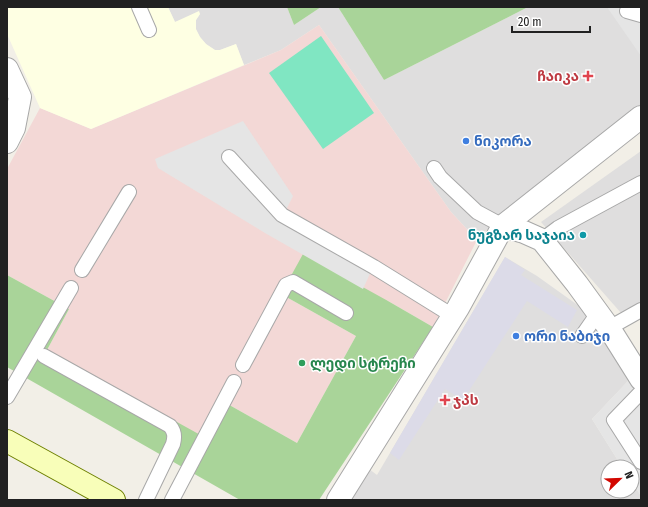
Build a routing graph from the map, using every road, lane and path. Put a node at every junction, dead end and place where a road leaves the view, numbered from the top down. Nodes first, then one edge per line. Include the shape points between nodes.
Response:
1 (139, 7) edge
2 (627, 11) dead end
3 (641, 16) edge
4 (149, 30) dead end
5 (7, 69) edge
6 (641, 117) edge
7 (7, 142) edge
8 (229, 157) dead end
9 (434, 168) dead end
10 (641, 183) edge
11 (129, 192) dead end
12 (503, 226) junction
13 (542, 240) junction
14 (82, 270) dead end
15 (71, 288) dead end
16 (641, 310) edge
17 (346, 313) dead end
18 (453, 316) junction
19 (604, 321) junction
20 (582, 336) dead end
21 (44, 356) dead end
22 (243, 365) dead end
23 (641, 379) edge
24 (234, 382) dead end
25 (641, 392) edge
26 (7, 396) edge
27 (7, 441) edge
28 (641, 462) edge
29 (114, 500) edge
30 (146, 500) edge
31 (172, 500) edge
32 (338, 500) edge

1 - 4 lane
2 - 3 lane
5 - 7 street via 20,97 14,128
6 - 12 street
8 - 18 lane via 282,215 374,267
9 - 12 lane via 476,212
10 - 13 lane via 558,228
11 - 14 lane
12 - 13 street
12 - 18 street
13 - 19 street
15 - 26 lane
16 - 19 lane
17 - 22 lane via 293,282 289,283
18 - 32 street
19 - 20 lane
19 - 23 street
21 - 30 lane via 170,426 174,431 173,444
24 - 31 lane
25 - 28 lane via 614,420
27 - 29 main road

